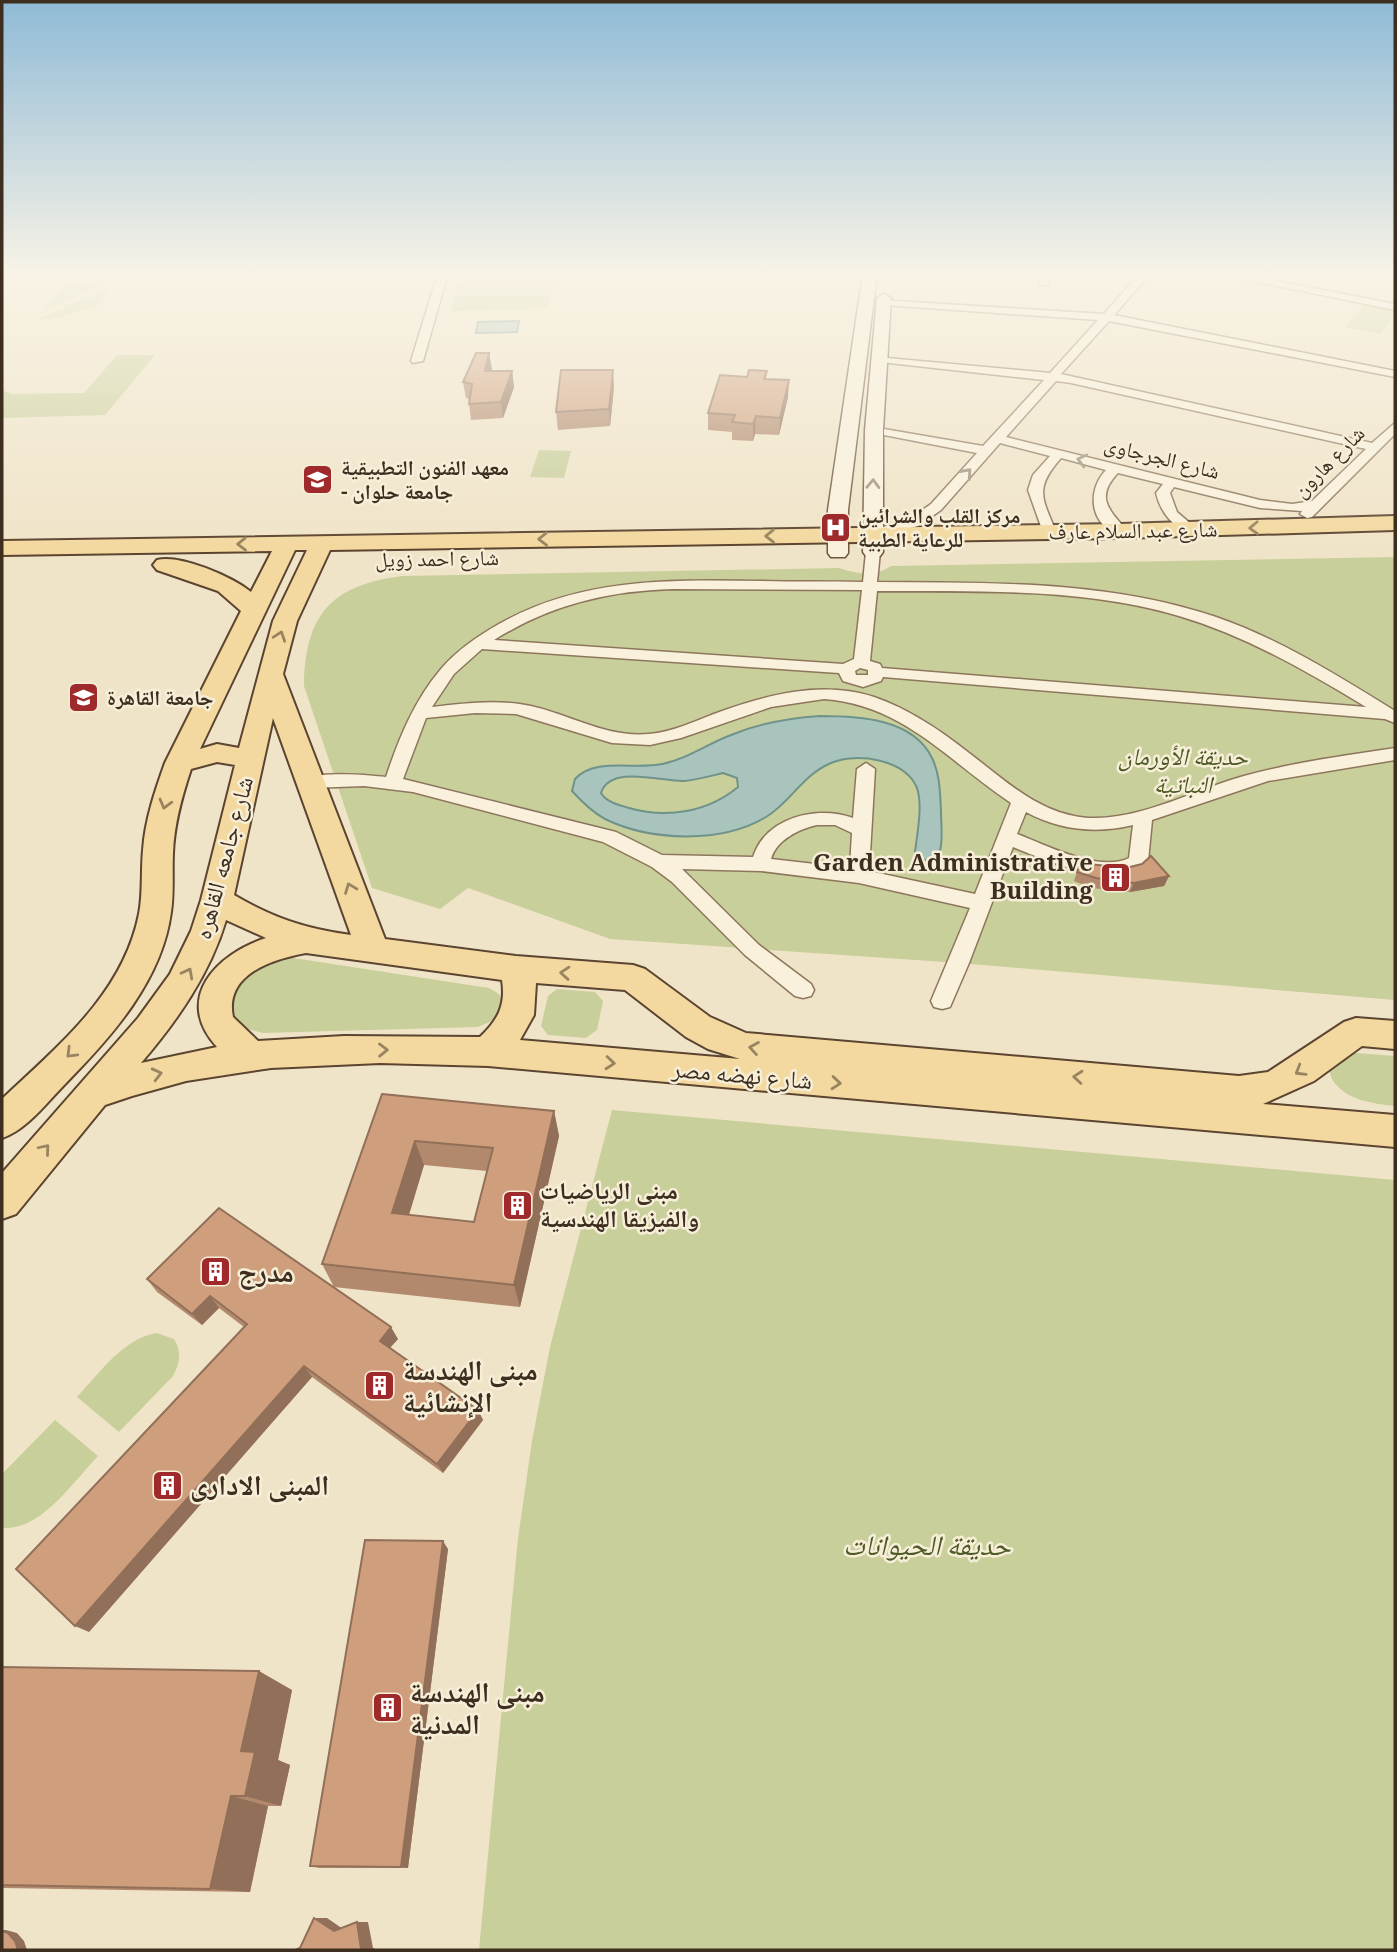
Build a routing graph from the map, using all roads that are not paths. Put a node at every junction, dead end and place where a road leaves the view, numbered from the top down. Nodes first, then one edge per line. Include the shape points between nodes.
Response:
1 (858, 364) edge
2 (880, 364) edge
3 (932, 364) edge
4 (1063, 364) edge
5 (1345, 364) edge
6 (1395, 374) edge
7 (1053, 376) junction
8 (1395, 427) edge
9 (888, 432) dead end
10 (998, 439) junction
11 (1375, 447) junction
12 (987, 451) junction
13 (1059, 454) junction
14 (1115, 468) junction
15 (1171, 482) junction
16 (1316, 505) junction
17 (1395, 523) edge
18 (1293, 527) junction
19 (1191, 530) junction
20 (1120, 531) junction
21 (1049, 532) junction
22 (872, 543) junction
23 (838, 544) junction
24 (1307, 545) junction
25 (118, 546) junction
26 (1362, 546) dead end
27 (2, 548) edge
28 (317, 551) junction
29 (282, 552) junction
30 (165, 565) junction
31 (105, 566) junction
32 (2, 569) edge
33 (870, 585) junction
34 (253, 610) junction
35 (478, 644) junction
36 (867, 672) junction
37 (270, 673) junction
38 (865, 700) junction
39 (420, 714) junction
40 (1392, 716) edge
41 (1395, 754) edge
42 (250, 759) junction
43 (178, 763) junction
44 (866, 769) dead end
45 (310, 782) junction
46 (393, 783) junction
47 (1020, 803) junction
48 (1143, 815) junction
49 (863, 830) junction
50 (1006, 837) junction
51 (659, 862) junction
52 (761, 864) junction
53 (859, 876) junction
54 (217, 900) junction
55 (982, 904) junction
56 (306, 941) junction
57 (374, 952) junction
58 (516, 969) junction
59 (803, 990) dead end
60 (942, 1000) dead end
61 (1395, 1035) edge
62 (488, 1052) junction
63 (252, 1057) junction
64 (92, 1094) junction
65 (2, 1122) edge
66 (1395, 1131) edge
67 (2, 1202) edge

1 - 23 main road via 838,510
22 -> 2 main road
3 - 7 street
4 - 7 street
5 - 6 street
7 - 10 street
7 - 11 street
8 - 11 street, شارع هارون
9 - 12 street
10 - 12 street
10 - 13 street, شارع الجرجاوى
11 - 16 street, شارع هارون
22 -> 12 street via 930,513
14 -> 13 street, شارع الجرجاوى
13 - 21 street via 1033,486
14 - 15 street, شارع الجرجاوى
14 - 20 street via 1101,482 1099,504 1106,519
15 - 16 street, شارع الجرجاوى via 1276,507
15 - 19 street via 1163,493 1164,501 1172,517
16 - 18 street, شارع هارون
17 - 18 main road, شارع عبد السلام عارف
18 -> 19 main road, شارع عبد السلام عارف
18 - 24 main road
19 - 20 main road, شارع عبد السلام عارف
20 - 21 main road, شارع عبد السلام عارف
21 - 22 main road, شارع عبد السلام عارف
22 - 23 main road, شارع احمد زويل
22 - 24 main road, شارع عبد السلام عارف
22 - 33 street
23 - 28 main road, شارع احمد زويل
24 - 26 main road, شارع عبد السلام عارف
25 - 27 main road, شارع احمد زويل
29 -> 25 main road, شارع احمد زويل
25 - 31 main road via 117,556
28 - 29 main road, شارع احمد زويل
37 -> 28 main road, شارع جامعه القاهره via 285,621
29 - 30 main road, شارع احمد زويل
29 - 34 main road
30 - 31 main road, شارع احمد زويل
30 - 34 main road via 219,584 248,601
31 - 32 main road, شارع احمد زويل
33 - 35 street via 603,590 541,610
33 - 36 street
33 - 40 street via 1072,591 1158,605 1268,645
34 - 43 main road
35 - 36 street via 846,669 850,665
35 - 39 street via 443,676
36 - 38 street
36 - 40 street
37 - 42 main road, شارع جامعه القاهره
37 - 45 main road
38 - 39 street via 807,693 778,697 682,732 641,740 599,734 513,708
38 - 47 street via 933,736
39 - 46 street
41 - 48 street via 1261,777
42 - 43 main road via 217,753
42 - 54 main road, شارع جامعه القاهره
43 -> 65 main road via 159,836 150,939 135,973 112,1009
44 - 49 street
45 - 46 street
57 -> 45 main road
46 - 51 street via 582,828
47 - 48 street via 1041,814 1087,825
47 - 50 street
48 - 50 street via 1138,861 1122,869 1089,866
49 - 52 street via 835,818 813,819 770,839
49 - 53 street
50 - 55 street
51 - 52 street
51 - 59 street via 752,950
52 - 53 street
53 - 55 street
54 - 56 main road, شارع نهضه مصر via 248,919
64 -> 54 main road, شارع جامعه القاهره via 147,1035 175,996 204,940
55 - 60 street
56 - 57 main road, شارع نهضه مصر
56 - 63 main road via 252,956 233,969 220,986 214,1004 217,1021
57 - 58 main road, شارع نهضه مصر
61 -> 58 main road, شارع نهضه مصر via 1356,1032 1280,1082 1238,1091 746,1047 698,1027 634,978
58 - 62 main road via 522,989 519,1011 508,1033
63 -> 62 main road, شارع نهضه مصر via 351,1050
62 -> 66 main road, شارع نهضه مصر
64 -> 63 main road, شارع نهضه مصر via 186,1067
67 -> 64 main road, شارع جامعه القاهره

